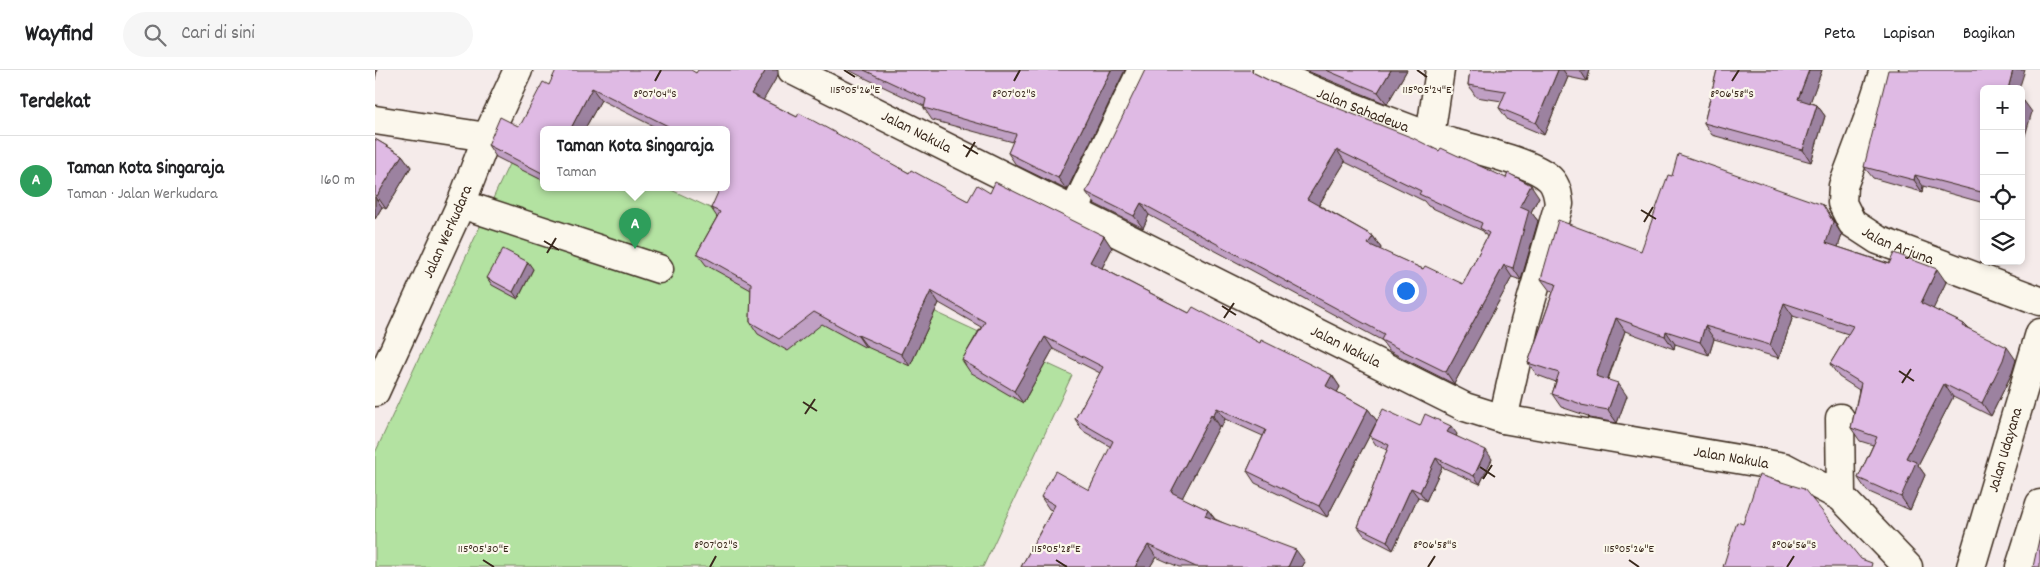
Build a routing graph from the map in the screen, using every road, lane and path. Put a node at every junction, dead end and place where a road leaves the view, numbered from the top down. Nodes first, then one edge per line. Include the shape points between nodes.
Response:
1 (518, 70) edge
2 (792, 70) edge
3 (1142, 70) edge
4 (1267, 70) edge
5 (1440, 70) edge
6 (1884, 70) edge
7 (375, 120) edge
8 (1430, 136) junction
9 (487, 137) junction
10 (461, 204) junction
11 (1075, 211) junction
12 (659, 269) dead end
13 (2040, 301) edge
14 (2040, 333) edge
15 (2035, 365) edge
16 (375, 392) edge
17 (1840, 418) dead end
18 (1503, 419) junction
19 (1841, 497) junction
20 (2040, 504) edge
21 (1908, 567) edge
22 (1971, 567) edge
23 (2020, 567) edge

1 - 9 street, Jalan Werkudara
2 - 11 street, Jalan Nakula
3 - 11 street
4 - 8 street, Jalan Sahadewa
5 - 8 street, Jalan Sahadewa
6 - 13 street, Jalan Arjuna via 1843,186 1842,203 1852,223 1878,240
7 - 9 street
8 - 18 street, Jalan Sahadewa via 1530,167 1551,179 1558,192 1559,204 1525,322
9 - 10 street, Jalan Werkudara
10 - 12 street
10 - 16 street, Jalan Werkudara
11 - 18 street, Jalan Nakula via 1465,407
14 - 15 street, Jalan Udayana
15 - 22 street, Jalan Udayana
17 - 19 street
18 - 19 street, Jalan Nakula via 1784,467
19 - 21 street, Jalan Nakula
20 - 23 street

